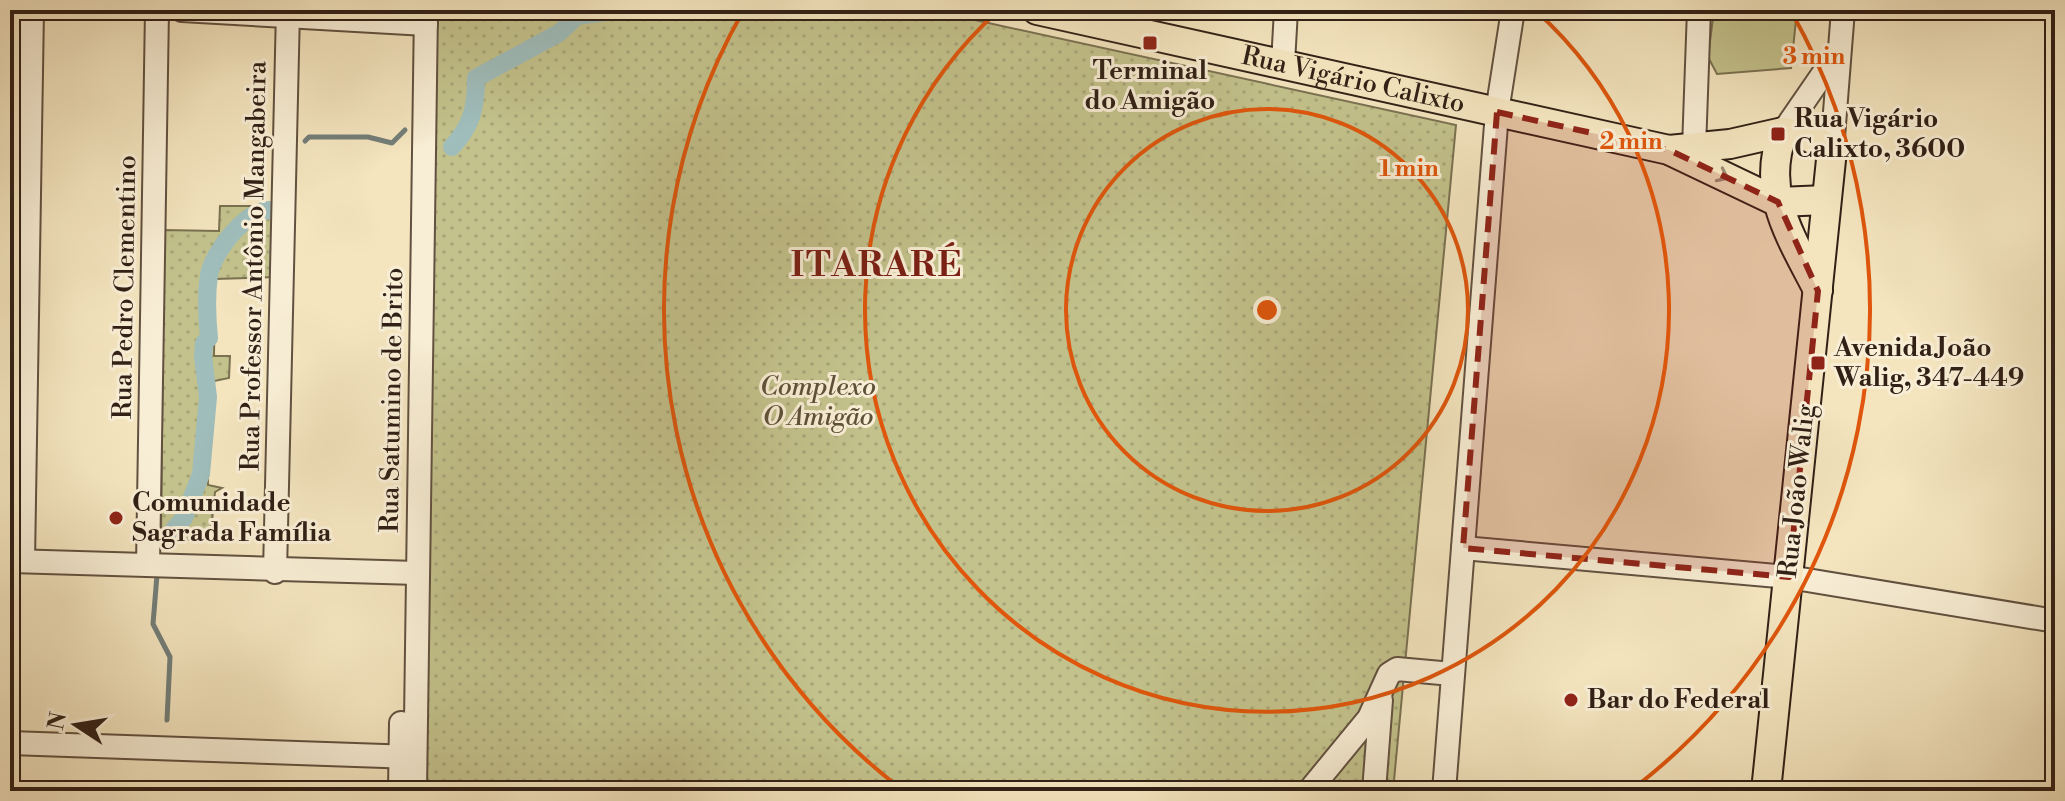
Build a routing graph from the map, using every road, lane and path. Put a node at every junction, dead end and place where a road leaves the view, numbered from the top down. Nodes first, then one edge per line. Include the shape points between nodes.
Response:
1 (32, 10) edge
2 (157, 10) edge
3 (182, 10) edge
4 (1037, 10) edge
5 (1286, 10) edge
6 (1513, 10) edge
7 (1699, 10) edge
8 (1843, 10) edge
9 (288, 13) edge
10 (418, 17) edge
11 (1120, 19) edge
12 (1841, 48) junction
13 (1283, 63) junction
14 (1497, 112) junction
15 (1783, 132) junction
16 (1681, 149) junction
17 (1832, 150) junction
18 (1826, 200) junction
19 (1778, 202) junction
20 (1818, 291) junction
21 (1463, 548) junction
22 (16, 561) edge
23 (148, 565) junction
24 (275, 572) junction
25 (411, 573) junction
26 (1789, 577) junction
27 (2055, 621) edge
28 (1452, 674) junction
29 (1382, 688) junction
30 (10, 743) edge
31 (408, 757) junction
32 (1316, 788) edge
33 (400, 791) edge
34 (415, 791) edge
35 (1374, 791) edge
36 (1444, 791) edge
37 (1766, 791) edge

1 - 22 street
2 - 23 street, Rua Pedro Clementino
3 - 9 street
4 - 11 main road, Rua Vigário Calixto
5 - 13 street
6 - 14 street
7 - 16 street
8 - 12 street, Rua João Walig
9 - 10 street
9 - 24 street, Rua Professor Antônio Mangabeira
10 - 25 street, Rua Satumino de Brito
11 - 13 main road, Rua Vigário Calixto
12 - 15 street
12 - 17 street, Rua João Walig
13 - 14 main road, Rua Vigário Calixto
14 - 16 main road, Rua Vigário Calixto
14 - 21 street
15 - 16 main road, Rua Vigário Calixto
15 - 17 main road, Rua Vigário Calixto via 1807,136
15 - 19 main road via 1773,166
16 -> 19 main road, Rua Vigário Calixto
17 - 18 main road, Rua João Walig
18 - 19 main road, Rua Vigário Calixto
18 - 20 main road, Rua João Walig
19 - 20 main road
20 - 26 main road, Rua João Walig
21 - 26 street
21 - 28 street
22 - 23 street
23 - 24 street
24 - 25 street
25 - 31 street, Rua Satumino de Brito
26 - 27 street
26 - 37 main road, Rua João Walig
28 - 29 street via 1397,669
28 - 36 street
29 - 32 street via 1369,718
29 - 35 street
30 - 31 street
31 - 33 street, Rua Satumino de Brito
31 - 34 street, Rua Satumino de Brito

